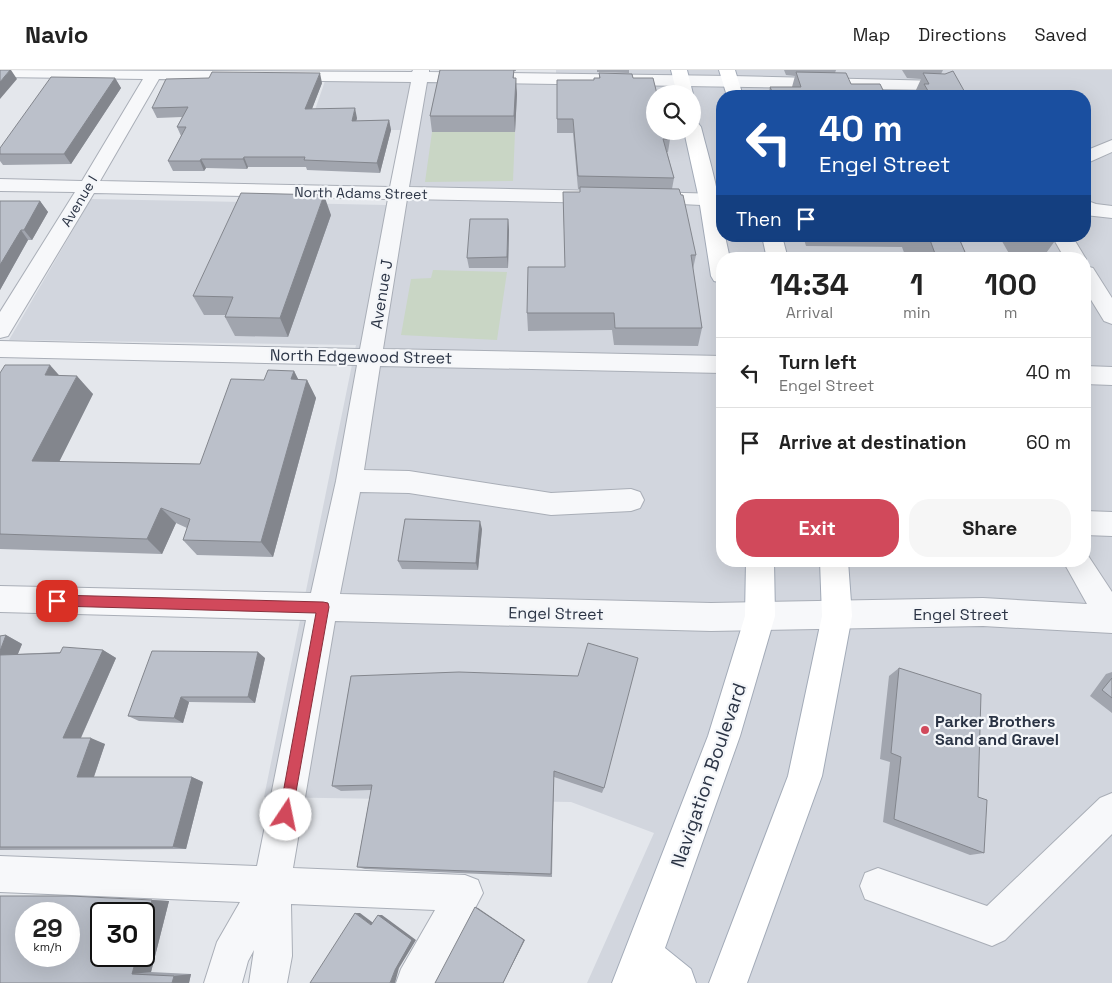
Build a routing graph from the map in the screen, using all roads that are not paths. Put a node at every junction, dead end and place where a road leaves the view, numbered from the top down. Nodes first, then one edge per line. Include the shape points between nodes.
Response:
1 (0, 72) edge
2 (155, 72) edge
3 (420, 74) edge
4 (682, 81) edge
5 (731, 82) edge
6 (936, 85) edge
7 (1094, 136) dead end
8 (1112, 139) edge
9 (696, 140) edge
10 (1112, 145) edge
11 (1091, 155) edge
12 (0, 185) edge
13 (88, 186) junction
14 (398, 194) junction
15 (716, 199) edge
16 (1091, 210) edge
17 (1112, 212) edge
18 (1091, 283) edge
19 (1112, 316) edge
20 (0, 330) edge
21 (0, 349) edge
22 (371, 356) junction
23 (716, 365) edge
24 (1091, 375) edge
25 (1112, 376) edge
26 (349, 480) junction
27 (631, 500) dead end
28 (1091, 523) edge
29 (1112, 524) edge
30 (760, 567) edge
31 (834, 567) edge
32 (1081, 567) edge
33 (0, 600) edge
34 (323, 607) junction
35 (760, 616) junction
36 (837, 616) junction
37 (1112, 618) edge
38 (1112, 810) edge
39 (0, 874) edge
40 (272, 884) junction
41 (878, 886) dead end
42 (637, 969) edge
43 (223, 983) edge
44 (268, 983) edge
45 (415, 983) edge
46 (677, 983) edge
47 (728, 983) edge

1 - 2 street
2 - 3 street
2 - 13 street, Avenue I
3 - 4 street
3 - 14 street, Avenue J
4 - 5 street
5 - 6 street
7 - 8 street
9 - 15 main road
10 - 11 street
12 - 13 street, North Adams Street
13 - 14 street, North Adams Street
13 - 20 street, Avenue I
14 - 15 street, North Adams Street
14 - 22 street, Avenue J
16 - 17 street
18 - 19 street
21 - 22 street, North Edgewood Street
22 - 23 street, North Edgewood Street
22 - 26 street, Avenue J
24 - 25 street
26 - 27 street via 410,482 552,504
26 - 34 street, Avenue J
28 - 29 street
30 - 35 main road, Navigation Boulevard
31 - 36 main road
32 - 37 street
33 - 34 street, Engel Street
34 - 35 street, Engel Street
34 - 40 street, Avenue J
35 - 36 street, Engel Street
35 - 42 main road, Navigation Boulevard via 724,736
36 - 37 street, Engel Street via 983,612
36 - 47 main road via 805,776
38 - 41 street via 992,927
39 - 40 street
40 - 43 street via 230,955
40 - 44 street via 273,956
40 - 45 street via 465,893
42 - 46 main road

